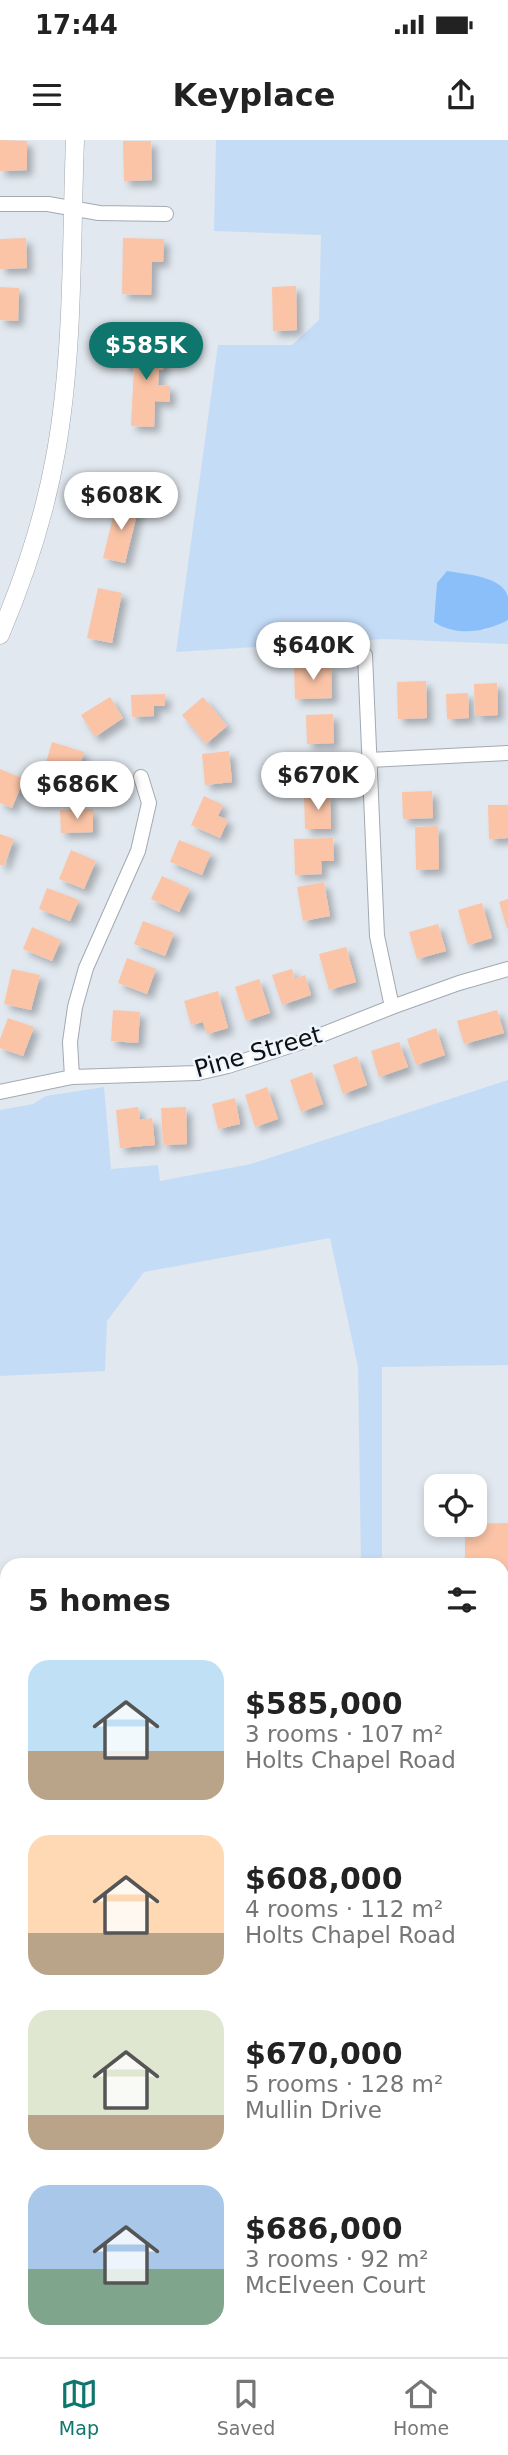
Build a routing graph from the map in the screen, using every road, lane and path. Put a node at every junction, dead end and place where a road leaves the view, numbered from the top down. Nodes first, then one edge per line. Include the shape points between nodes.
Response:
1 (75, 140) edge
2 (0, 204) edge
3 (73, 208) junction
4 (166, 214) dead end
5 (0, 635) edge
6 (365, 655) dead end
7 (508, 753) edge
8 (369, 760) junction
9 (141, 777) dead end
10 (508, 969) edge
11 (392, 1007) junction
12 (72, 1077) junction
13 (0, 1092) edge

1 - 3 street
2 - 3 street
3 - 4 street
3 - 5 street via 65,386 56,453 40,524
6 - 8 street
7 - 8 street
8 - 11 street via 377,936
9 - 12 street via 149,803 138,851 86,968 70,1042
10 - 11 street, Pine Street
11 - 12 street, Pine Street via 311,1040 198,1073
12 - 13 street, Pine Street

